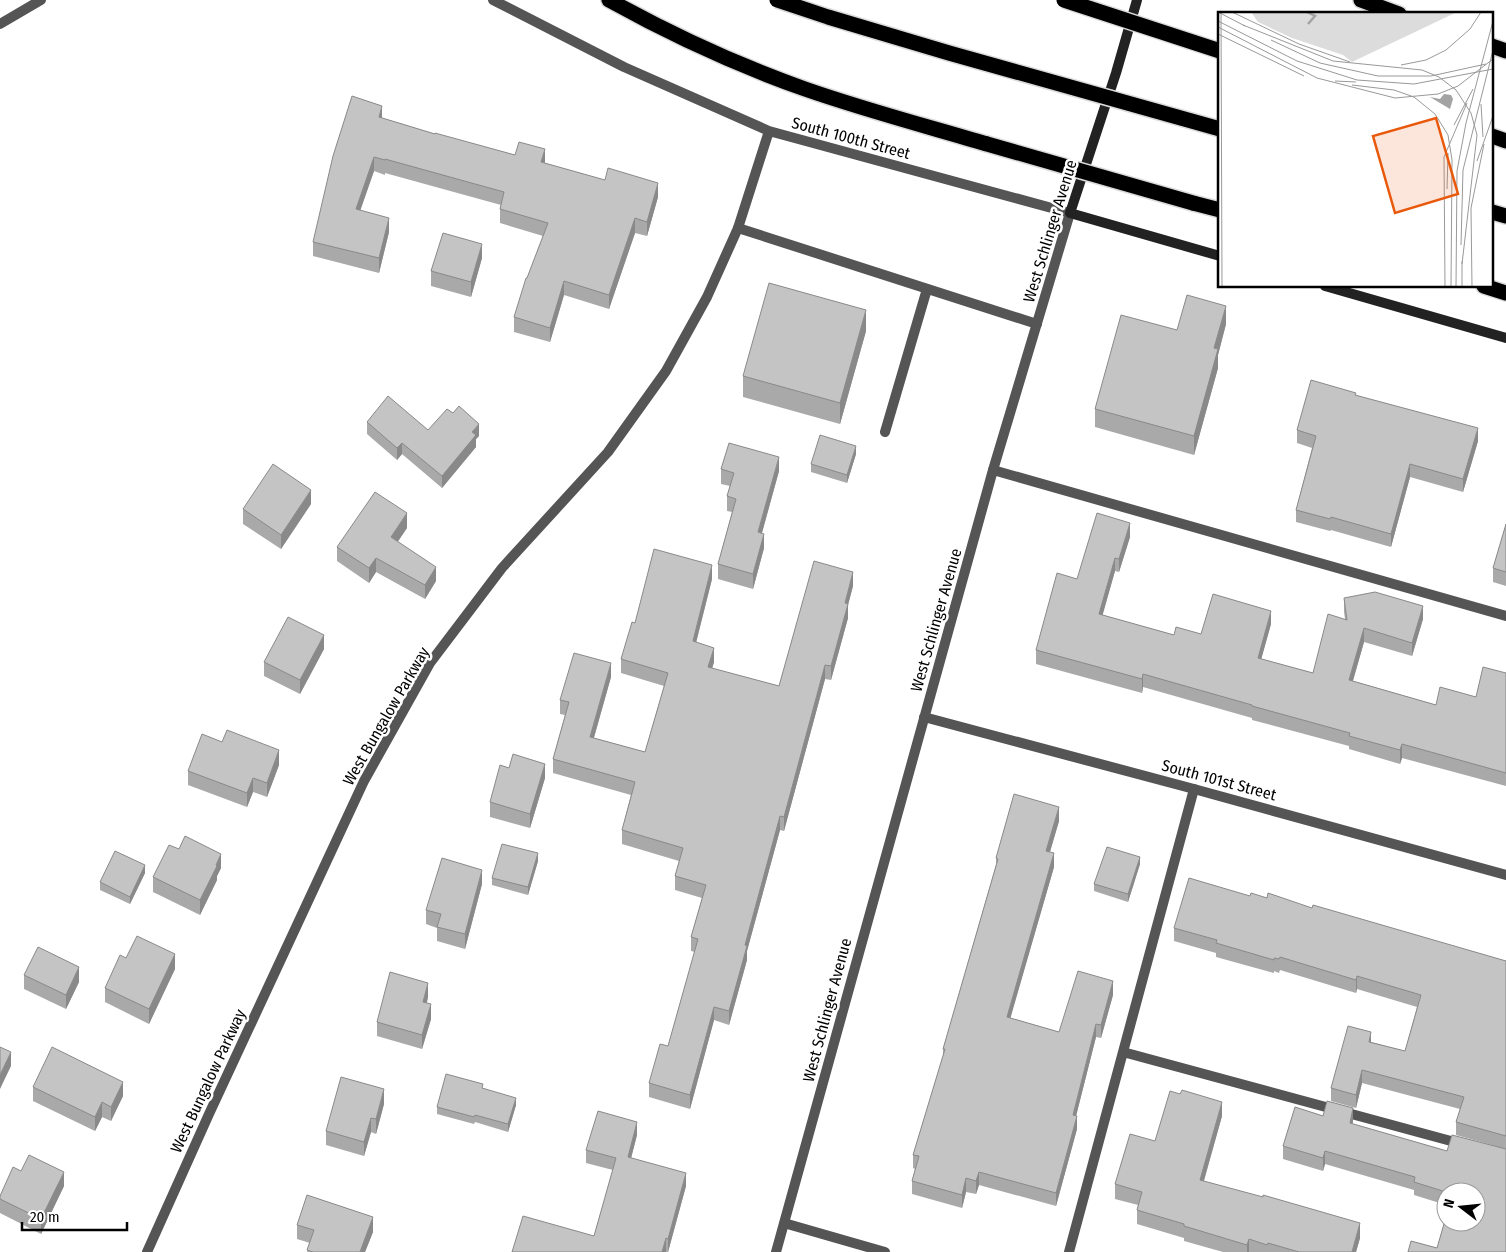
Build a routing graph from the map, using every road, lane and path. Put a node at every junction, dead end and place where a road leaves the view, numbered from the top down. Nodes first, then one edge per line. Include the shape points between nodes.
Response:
1 (40, 0) edge
2 (493, 0) edge
3 (609, 0) edge
4 (777, 0) edge
5 (1064, 0) edge
6 (1137, 0) edge
7 (1361, 0) edge
8 (1394, 12) edge
9 (0, 24) edge
10 (1494, 47) edge
11 (1218, 50) edge
12 (1506, 51) edge
13 (1218, 128) edge
14 (769, 131) junction
15 (1218, 209) edge
16 (1070, 214) junction
17 (738, 228) junction
18 (1218, 255) edge
19 (1332, 288) edge
20 (1490, 288) edge
21 (927, 289) junction
22 (1506, 293) edge
23 (1037, 324) junction
24 (1506, 338) edge
25 (885, 432) dead end
26 (993, 470) junction
27 (1506, 616) edge
28 (924, 717) junction
29 (1194, 789) junction
30 (1506, 875) edge
31 (1123, 1052) junction
32 (1468, 1146) edge
33 (784, 1223) junction
34 (147, 1252) edge
35 (776, 1252) edge
36 (885, 1252) edge
37 (1069, 1252) edge

1 - 9 street
2 - 14 street, South 100th Street via 624,67
3 - 15 highway, bridge via 660,28 756,70 854,105
4 - 13 highway, bridge via 932,48
5 - 11 highway, bridge
6 - 16 street, West Schlinger Avenue
7 - 8 highway
10 - 12 highway
14 - 16 street, South 100th Street
14 - 17 street, West Bungalow Parkway
16 - 18 street, South 100th Street
16 - 23 street, West Schlinger Avenue
17 - 21 street
17 - 34 street, West Bungalow Parkway via 707,297 666,371 608,452 502,568 430,663 364,781
19 - 24 street
20 - 22 highway
21 - 23 street
21 - 25 street
23 - 26 street, West Schlinger Avenue
26 - 27 street
26 - 28 street, West Schlinger Avenue
28 - 29 street, South 101st Street
28 - 33 street, West Schlinger Avenue
29 - 30 street, South 101st Street
29 - 31 street
31 - 32 street
31 - 37 street
33 - 35 street, West Schlinger Avenue
33 - 36 street

